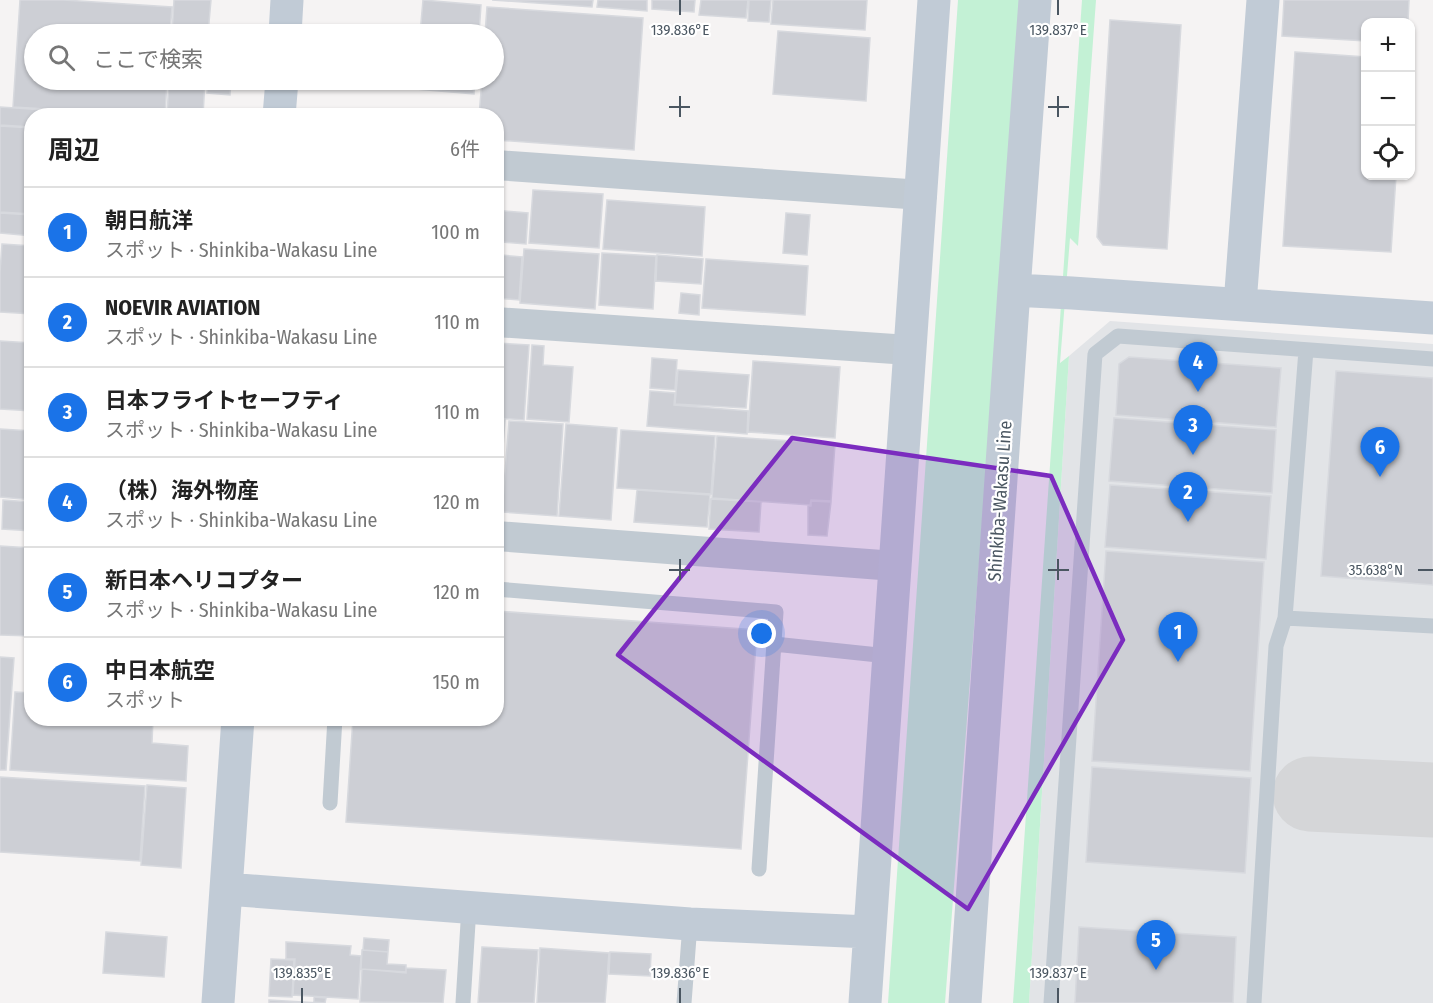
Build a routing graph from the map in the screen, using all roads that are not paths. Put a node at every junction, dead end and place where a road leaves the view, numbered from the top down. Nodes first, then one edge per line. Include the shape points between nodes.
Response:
1 (287, 0) edge
2 (934, 0) edge
3 (1035, 0) edge
4 (1263, 0) edge
5 (286, 24) edge
6 (281, 90) edge
7 (280, 108) edge
8 (504, 166) edge
9 (922, 195) junction
10 (1014, 290) junction
11 (1240, 304) junction
12 (1433, 318) edge
13 (504, 323) edge
14 (909, 350) junction
15 (1306, 350) junction
16 (1433, 359) edge
17 (504, 537) edge
18 (895, 566) junction
19 (504, 590) edge
20 (1286, 618) junction
21 (1433, 626) edge
22 (774, 644) junction
23 (888, 656) junction
24 (237, 726) edge
25 (335, 726) edge
26 (330, 803) dead end
27 (759, 869) dead end
28 (226, 889) junction
29 (470, 907) junction
30 (690, 924) junction
31 (869, 932) junction
32 (218, 1003) edge
33 (463, 1003) edge
34 (684, 1003) edge
35 (865, 1003) edge
36 (965, 1003) edge
37 (1051, 1003) edge
38 (1254, 1003) edge

1 - 5 street
2 - 9 street
3 - 10 street, Shinkiba-Wakasu Line
4 - 11 street
6 - 7 street
8 - 9 street
9 - 14 street
10 - 11 street
10 - 36 street, Shinkiba-Wakasu Line
11 - 12 street
13 - 14 street
14 - 18 street
15 - 16 lane
15 - 20 lane
15 - 37 lane via 1118,336 1095,354
17 - 18 street
18 - 23 street
19 - 22 lane via 776,612
20 - 21 lane
20 - 38 lane via 1276,646
22 - 23 lane
22 - 27 lane
23 - 31 street
24 - 28 street
25 - 26 lane
28 - 29 street
28 - 32 street
29 - 30 street
29 - 33 lane
30 - 31 street
30 - 34 lane
31 - 35 street

